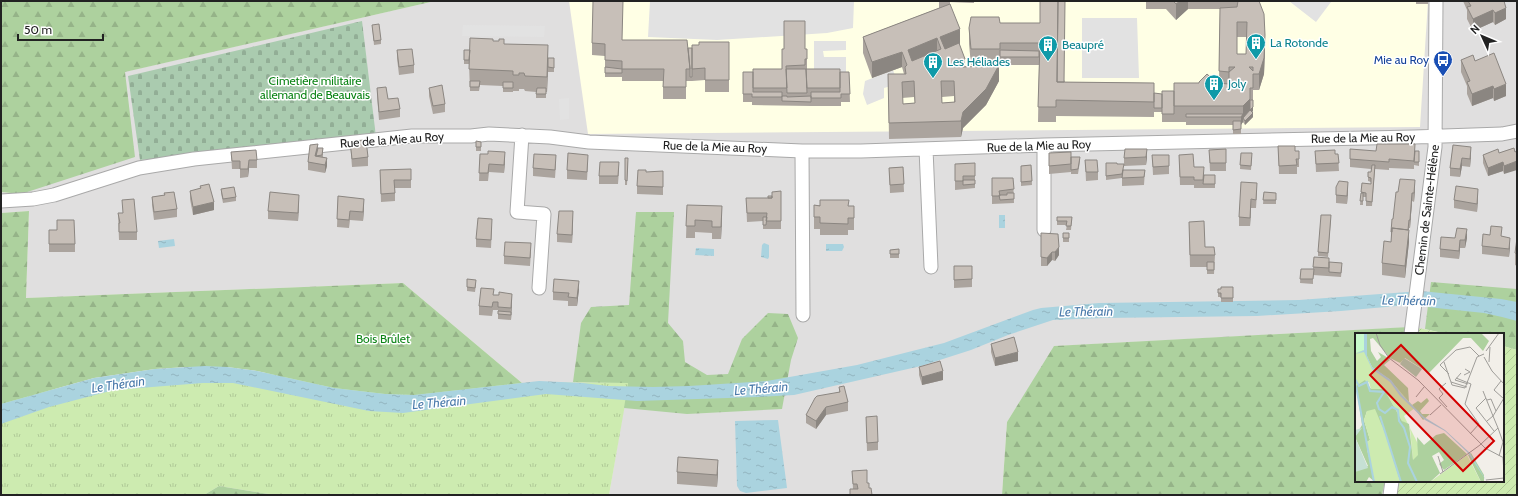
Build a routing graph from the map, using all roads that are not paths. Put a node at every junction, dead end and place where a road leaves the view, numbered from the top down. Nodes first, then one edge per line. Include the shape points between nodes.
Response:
1 (1436, 1) edge
2 (1517, 131) edge
3 (522, 135) junction
4 (1436, 136) junction
5 (1044, 145) junction
6 (926, 149) junction
7 (802, 151) junction
8 (1, 201) edge
9 (1044, 230) dead end
10 (931, 267) dead end
11 (539, 288) dead end
12 (803, 315) dead end
13 (1411, 333) edge
14 (1392, 482) edge
15 (1390, 495) edge

1 - 4 street, Chemin de Sainte-Hélène
2 - 4 street, Rue de la Mie au Roy via 1502,134
3 - 7 street, Rue de la Mie au Roy via 582,142
3 - 8 street, Rue de la Mie au Roy via 412,136 217,156 139,168 54,195
3 - 11 street via 517,212 544,214
4 - 5 street, Rue de la Mie au Roy
4 - 13 street, Chemin de Sainte-Hélène
5 - 6 street, Rue de la Mie au Roy
5 - 9 street
6 - 7 street, Rue de la Mie au Roy
6 - 10 street
7 - 12 street
14 - 15 street

